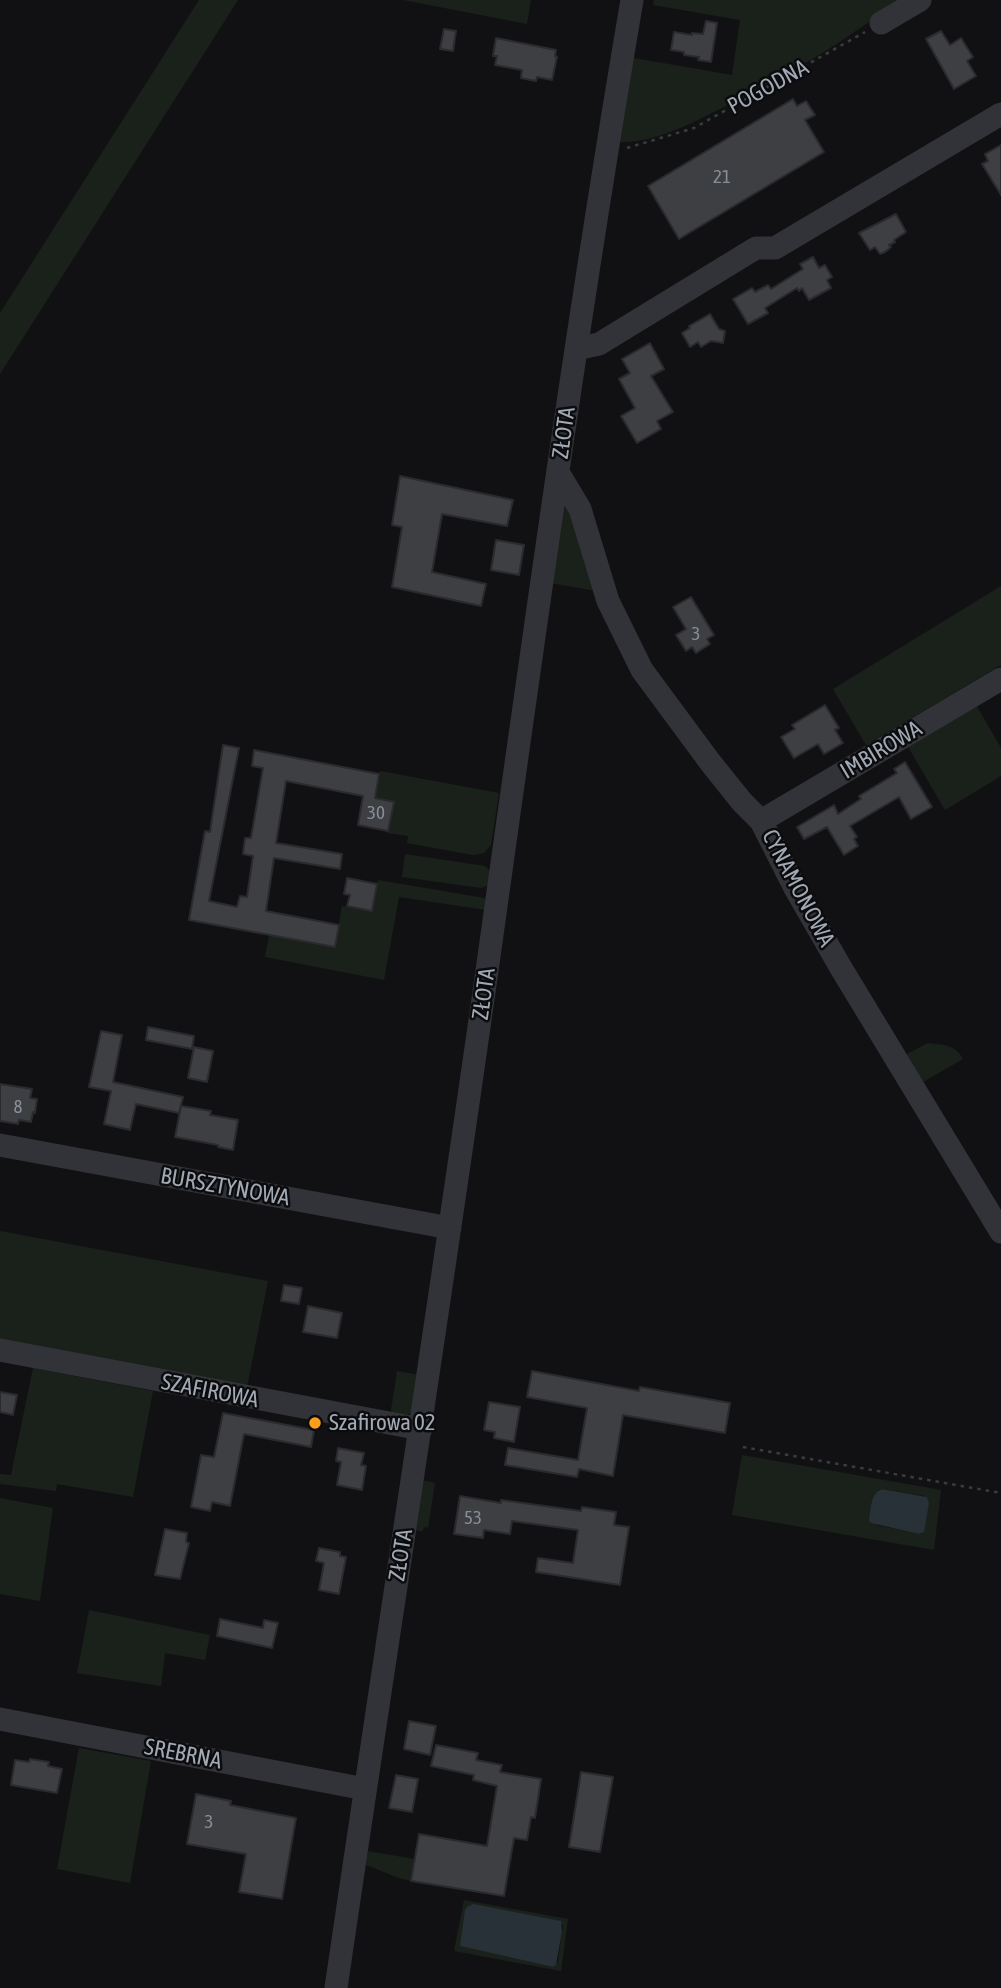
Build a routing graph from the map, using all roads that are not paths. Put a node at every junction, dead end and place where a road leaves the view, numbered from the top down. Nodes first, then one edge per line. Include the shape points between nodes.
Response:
1 (632, 0) edge
2 (920, 0) edge
3 (881, 23) road end
4 (1001, 114) edge
5 (576, 349) junction
6 (559, 474) junction
7 (1001, 679) edge
8 (761, 821) junction
9 (0, 1145) edge
10 (450, 1228) junction
11 (1001, 1232) edge
12 (0, 1350) edge
13 (421, 1429) junction
14 (0, 1719) edge
15 (365, 1789) junction
16 (336, 1988) edge

1 - 5 street, ZŁOTA
2 - 3 street
4 - 5 street via 775,248 755,248 598,344
5 - 6 street, ZŁOTA
6 - 8 street, CYNAMONOWA via 580,509 608,601 642,670 710,762
6 - 10 street, ZŁOTA
7 - 8 street, IMBIROWA
8 - 11 street, CYNAMONOWA via 841,968
9 - 10 street, BURSZTYNOWA
10 - 13 street, ZŁOTA
12 - 13 street, SZAFIROWA
13 - 15 street, ZŁOTA
14 - 15 street, SREBRNA
15 - 16 street, ZŁOTA

